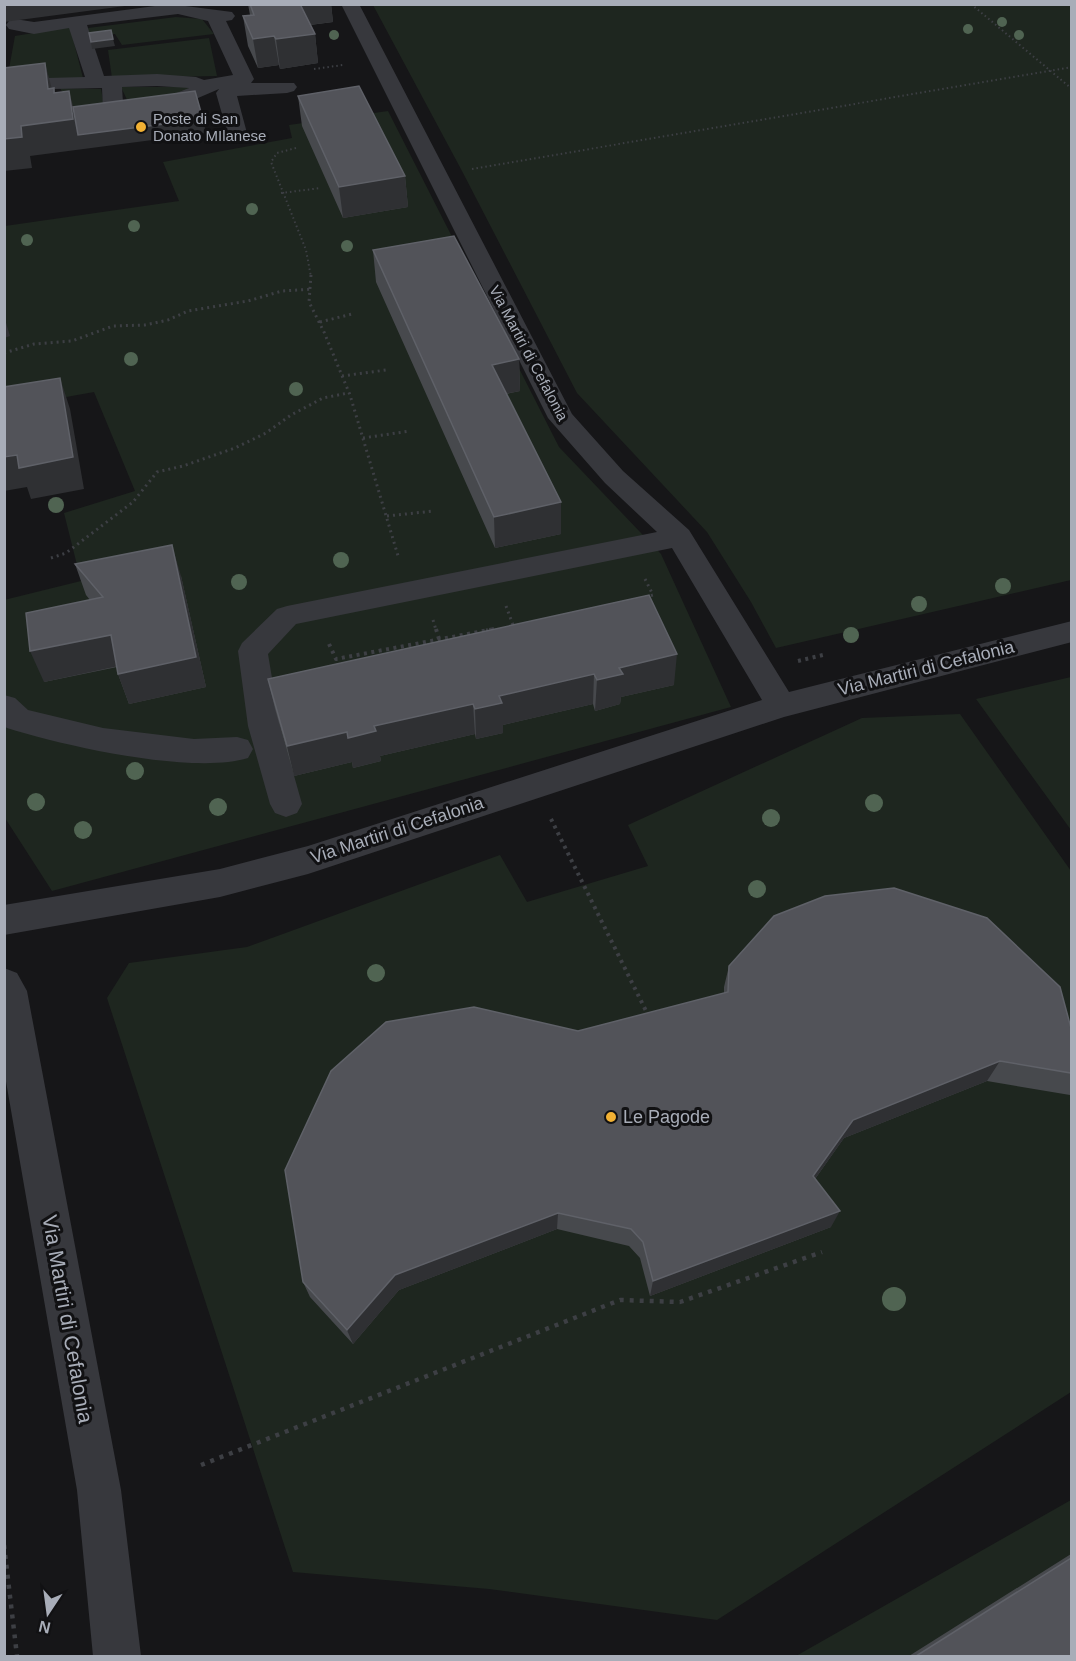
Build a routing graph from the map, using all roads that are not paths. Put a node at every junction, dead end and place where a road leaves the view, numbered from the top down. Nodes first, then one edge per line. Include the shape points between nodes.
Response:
1 (350, 4) edge
2 (76, 21) junction
3 (15, 26) dead end
4 (104, 82) junction
5 (209, 84) junction
6 (287, 87) dead end
7 (7, 90) edge
8 (62, 100) edge
9 (113, 110) junction
10 (93, 112) edge
11 (228, 134) dead end
12 (679, 537) junction
13 (1071, 631) edge
14 (4, 706) edge
15 (781, 706) junction
16 (237, 749) dead end
17 (286, 804) dead end
18 (4, 920) edge
19 (4, 984) edge
20 (117, 1656) edge

1 - 12 street, Via Martiri di Cefalonia via 561,418 614,477
2 - 3 street via 34,28
2 - 4 street
2 - 5 street via 178,9 221,16 244,78
4 - 5 street via 157,80
4 - 7 street
4 - 9 street
5 - 9 street via 177,100
6 - 11 street via 236,89 226,93 237,133
7 - 8 street via 61,94
9 - 10 street
12 - 15 street, Via Martiri di Cefalonia
12 - 17 street via 287,616 253,651 264,726
13 - 15 street, Via Martiri di Cefalonia
14 - 16 street via 18,720 104,740 195,751
15 - 18 street, Via Martiri di Cefalonia via 308,860 220,883
19 - 20 street, Via Martiri di Cefalonia via 9,991 99,1490

